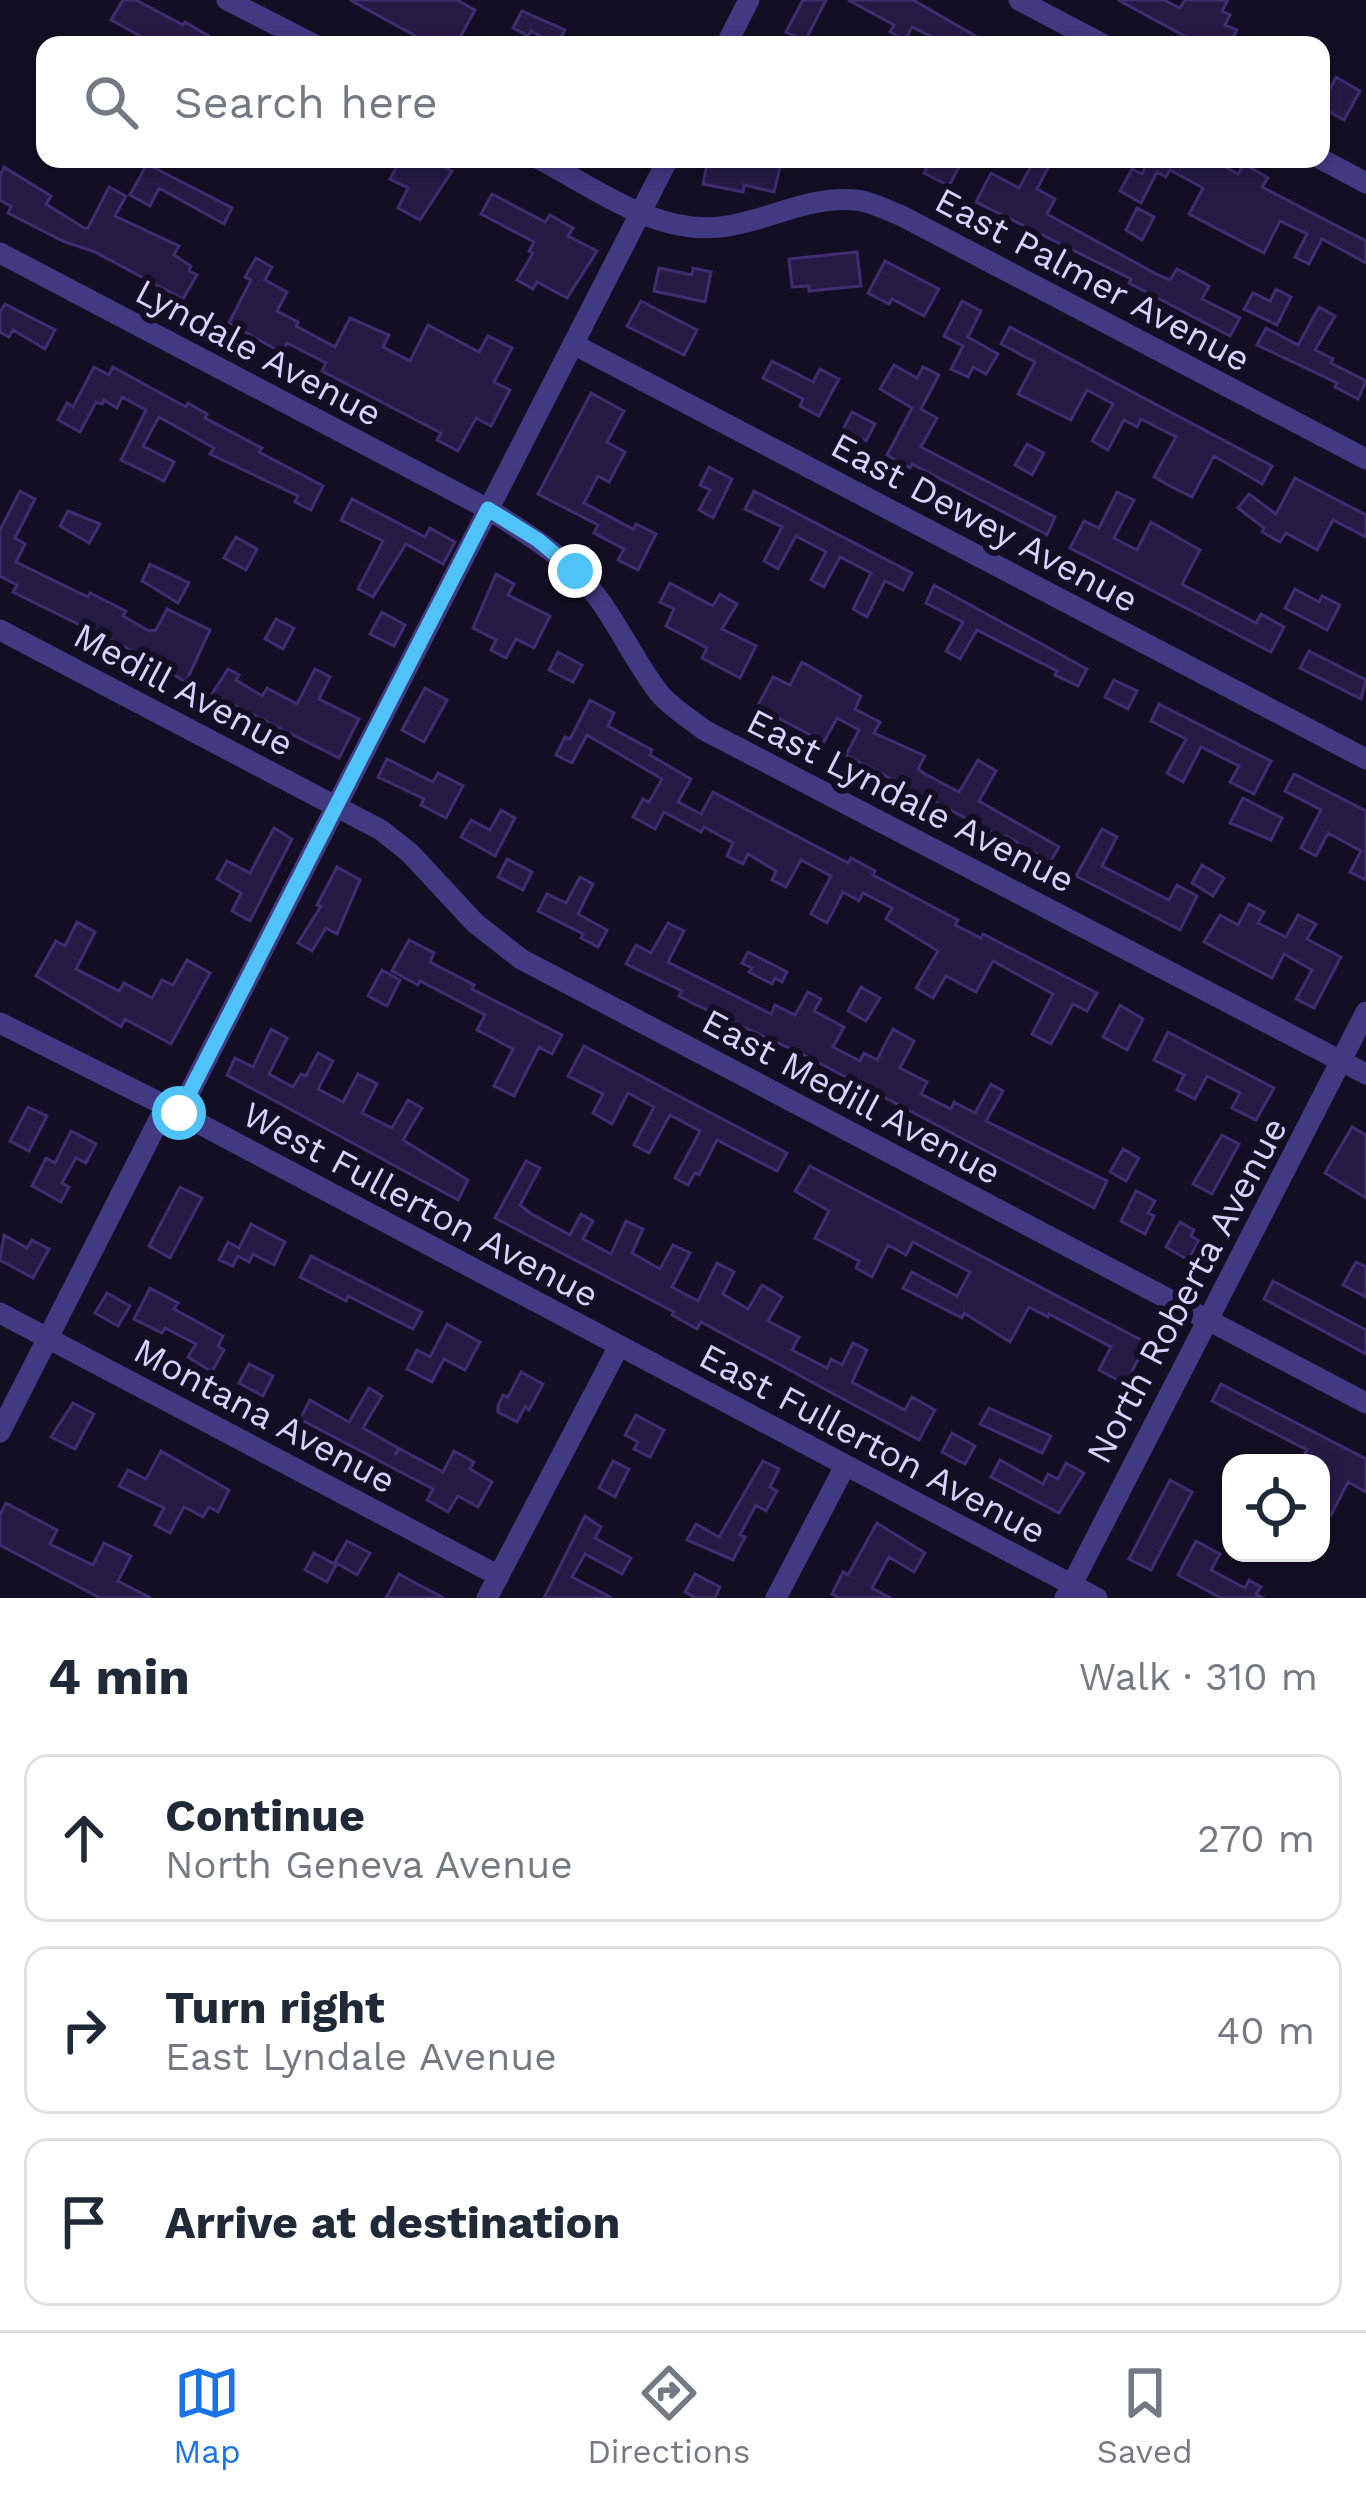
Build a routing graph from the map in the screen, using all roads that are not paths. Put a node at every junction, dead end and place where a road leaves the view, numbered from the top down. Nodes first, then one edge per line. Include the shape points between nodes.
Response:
1 (227, 0) edge
2 (749, 0) edge
3 (1019, 0) edge
4 (297, 36) edge
5 (731, 36) edge
6 (1087, 36) edge
7 (1330, 164) edge
8 (557, 168) edge
9 (663, 168) edge
10 (1366, 183) edge
11 (641, 211) junction
12 (0, 253) edge
13 (573, 344) junction
14 (1366, 459) edge
15 (488, 509) junction
16 (0, 630) edge
17 (1366, 759) edge
18 (337, 806) junction
19 (1366, 1012) edge
20 (0, 1023) edge
21 (1342, 1061) junction
22 (1366, 1074) edge
23 (173, 1110) junction
24 (0, 1312) edge
25 (1207, 1319) junction
26 (49, 1339) junction
27 (619, 1346) junction
28 (1366, 1403) edge
29 (0, 1432) edge
30 (844, 1466) junction
31 (499, 1576) junction
32 (1068, 1591) edge
33 (487, 1598) edge
34 (776, 1598) edge
35 (1097, 1598) edge

1 - 4 street
2 - 5 street
3 - 6 street
7 - 10 street
8 - 11 street, East Palmer Avenue
9 - 11 street
11 - 13 street
11 - 14 street, East Palmer Avenue via 689,227 732,227 858,200
12 - 15 street, Lyndale Avenue
13 - 15 street
13 - 17 street, East Dewey Avenue
15 - 18 street
15 - 21 street, East Lyndale Avenue via 575,571 664,699 704,730
16 - 18 street, Medill Avenue
18 - 23 street
18 - 25 street, East Medill Avenue via 410,853 521,959
19 - 21 street, North Roberta Avenue
20 - 23 street, West Fullerton Avenue
21 - 22 street, East Lyndale Avenue
21 - 25 street, North Roberta Avenue
23 - 26 street
23 - 27 street, West Fullerton Avenue
24 - 26 street, Montana Avenue
25 - 28 street, East Medill Avenue
25 - 32 street, North Roberta Avenue
26 - 29 street
26 - 31 street, Montana Avenue
27 - 30 street, East Fullerton Avenue
27 - 31 street
30 - 32 street, East Fullerton Avenue
30 - 34 street
31 - 33 street
32 - 35 street, East Fullerton Avenue

